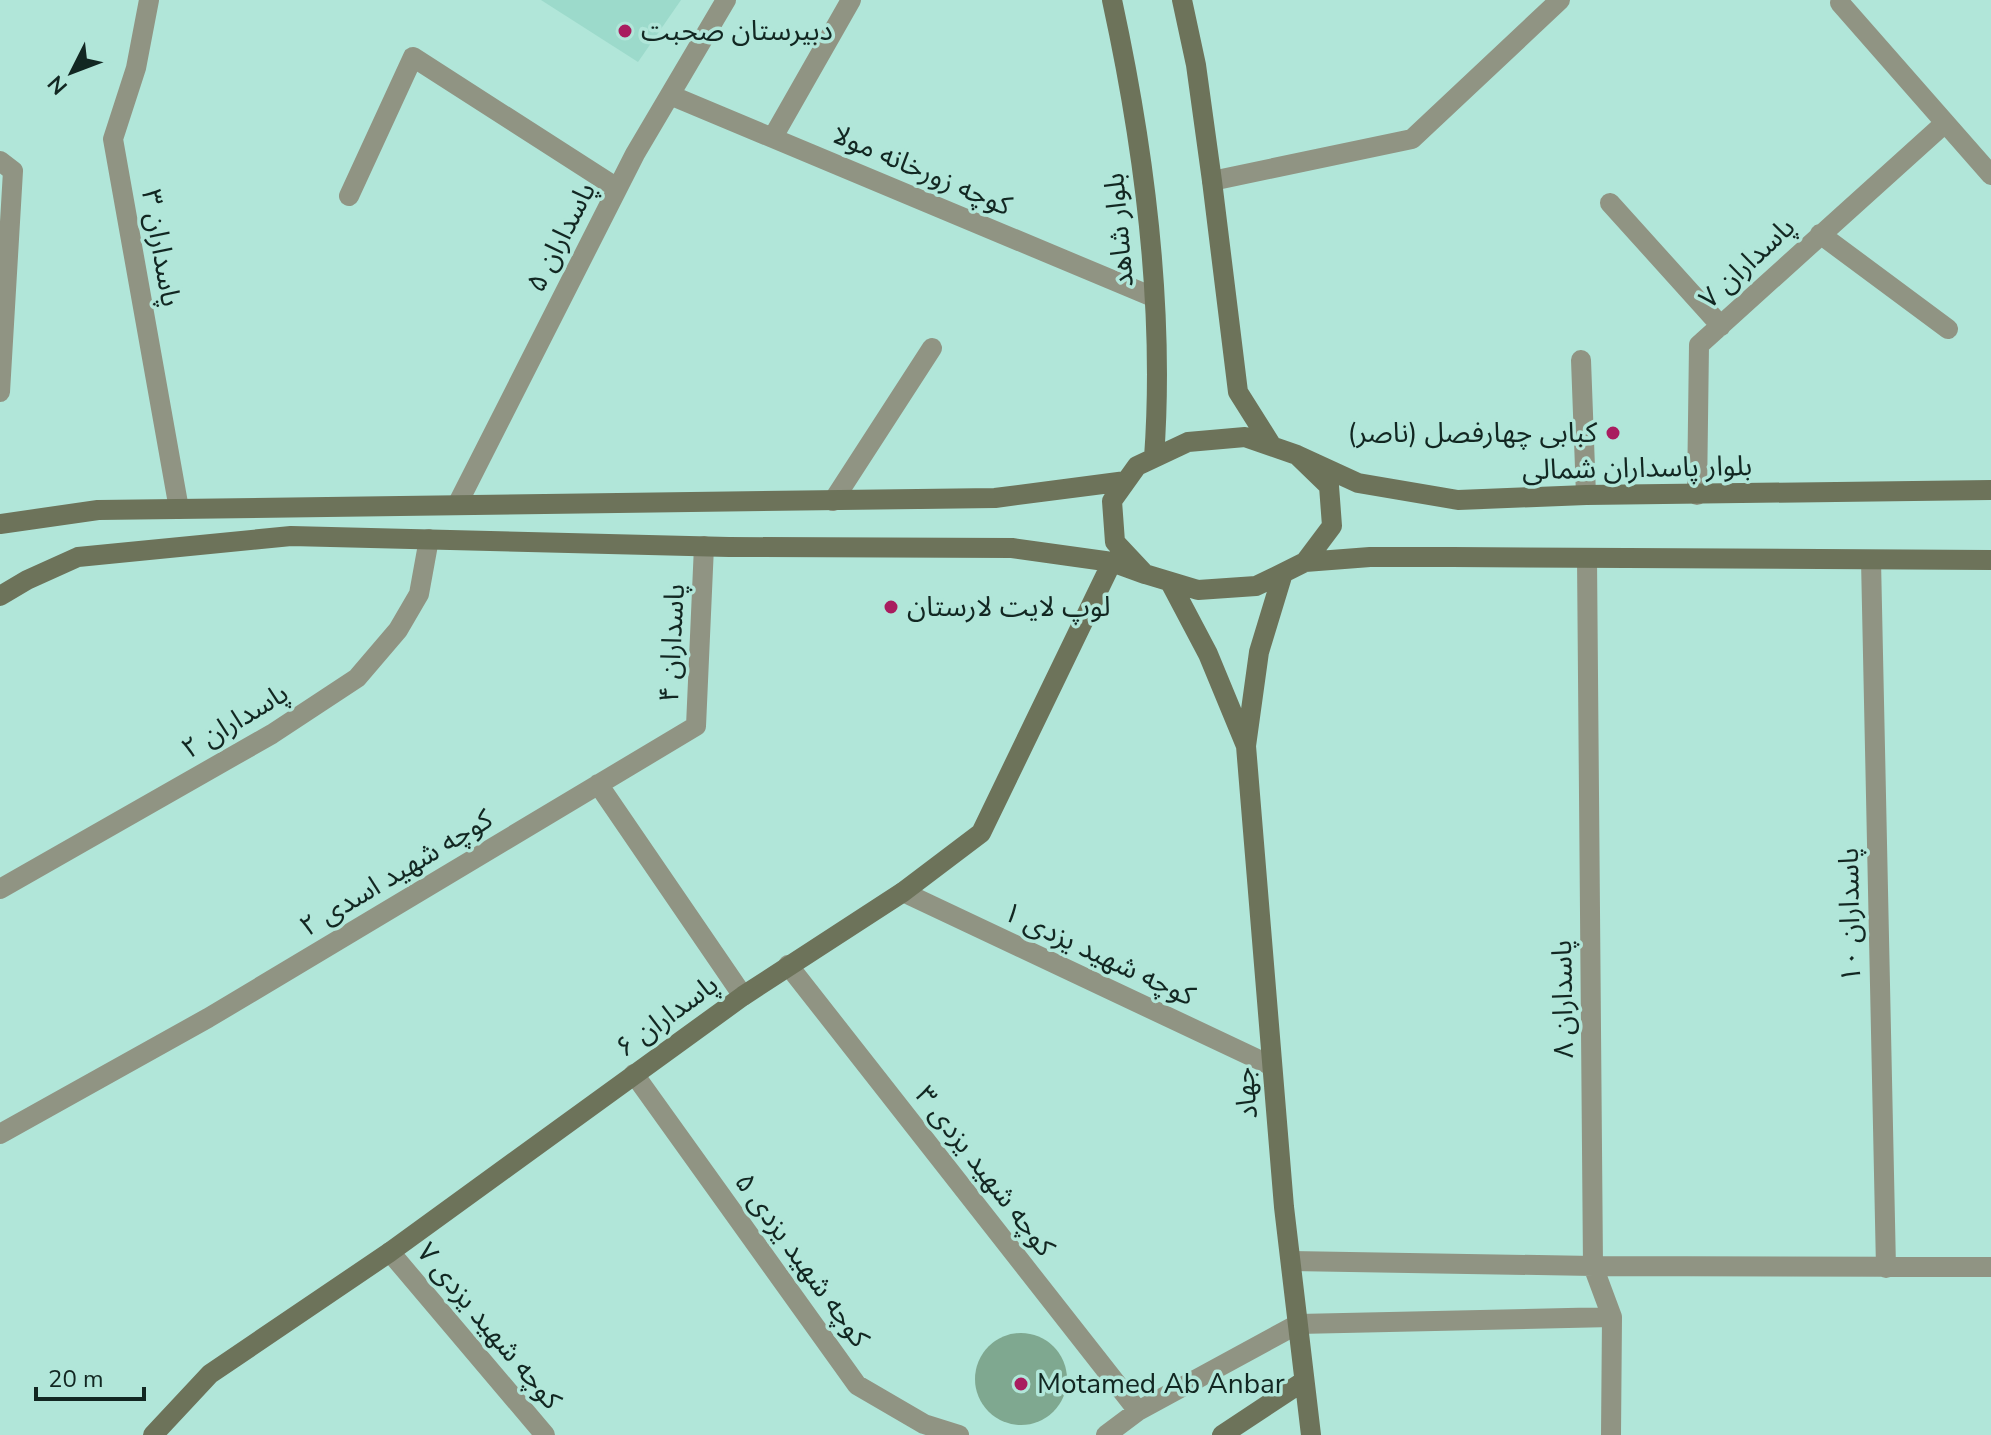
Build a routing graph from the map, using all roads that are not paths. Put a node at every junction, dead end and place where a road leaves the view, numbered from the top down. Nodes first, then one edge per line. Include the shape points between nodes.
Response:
1 (149, 0) edge
2 (726, 0) edge
3 (851, 0) edge
4 (1112, 0) edge
5 (1182, 0) edge
6 (1560, 0) edge
7 (1840, 3) dead end
8 (670, 95) junction
9 (1945, 123) junction
10 (773, 137) junction
11 (0, 161) edge
12 (1991, 175) edge
13 (1212, 181) junction
14 (617, 188) junction
15 (349, 196) dead end
16 (1610, 203) dead end
17 (1820, 234) junction
18 (1153, 297) junction
19 (1721, 326) junction
20 (1948, 329) dead end
21 (932, 348) dead end
22 (1581, 360) dead end
23 (0, 392) edge
24 (1272, 446) junction
25 (1297, 455) junction
26 (1154, 458) junction
27 (1126, 481) junction
28 (1989, 488) edge
29 (1586, 495) junction
30 (1697, 495) junction
31 (833, 501) junction
32 (457, 505) junction
33 (179, 509) junction
34 (0, 524) edge
35 (429, 539) junction
36 (704, 546) junction
37 (1587, 558) junction
38 (1871, 560) junction
39 (1991, 560) edge
40 (1112, 562) junction
41 (1305, 562) junction
42 (1283, 573) junction
43 (1145, 574) junction
44 (1170, 582) junction
45 (0, 596) edge
46 (1246, 746) junction
47 (598, 784) junction
48 (0, 889) edge
49 (903, 892) junction
50 (788, 965) junction
51 (743, 996) junction
52 (1272, 1066) junction
53 (634, 1074) junction
54 (0, 1134) edge
55 (390, 1252) junction
56 (1291, 1261) junction
57 (1593, 1266) junction
58 (1991, 1267) edge
59 (1886, 1268) junction
60 (1612, 1317) junction
61 (1298, 1324) junction
62 (1304, 1381) junction
63 (1138, 1411) junction
64 (153, 1435) edge
65 (545, 1435) edge
66 (959, 1435) edge
67 (1106, 1435) edge
68 (1222, 1435) edge
69 (1311, 1435) edge
70 (1611, 1435) edge

1 - 33 street, پاسداران ۳ via 136,68 113,139
2 - 8 street, پاسداران ۵
3 - 10 street
4 - 18 main road, بلوار شاهد via 1130,82
5 - 13 main road
6 - 13 street via 1412,139
7 - 9 street
8 - 10 street, کوچه زورخانه مولا
8 - 14 street, پاسداران ۵
9 - 12 street
9 - 17 street, پاسداران ۷
10 - 18 street, کوچه زورخانه مولا
11 - 23 street via 13,171
13 - 24 main road via 1238,392
14 - 15 street via 413,57
14 - 32 street, پاسداران ۵
16 - 19 street
17 - 19 street, پاسداران ۷
17 - 20 street
18 - 26 main road, بلوار شاهد via 1159,393
19 - 30 street, پاسداران ۷ via 1699,345
21 - 31 street
22 - 29 street
24 - 25 main road
24 - 26 main road via 1245,437 1188,442
25 - 29 main road, بلوار پاسداران شمالی via 1358,483 1458,500
25 - 41 main road via 1329,486 1332,526
26 - 27 main road via 1137,466
27 - 31 main road via 995,498
27 - 43 main road via 1112,501 1115,542
28 - 30 main road, بلوار پاسداران شمالی
29 - 30 main road, بلوار پاسداران شمالی
31 - 32 main road
32 - 33 main road
33 - 34 main road via 98,510
35 - 36 main road
35 - 45 main road via 291,536 78,557
35 - 48 street, پاسداران ۲ via 419,594 398,630 357,678 272,734
36 - 40 main road via 1012,548
36 - 47 street, پاسداران ۴ via 696,726
37 - 38 main road
37 - 41 main road via 1370,557
37 - 57 street, پاسداران ۸
38 - 39 main road
38 - 59 street, پاسداران ۱۰
40 - 43 main road
40 - 49 main road, پاسداران ۶ via 981,833
41 - 42 main road
42 - 44 main road via 1256,586 1198,590
42 - 46 main road, جهاد via 1259,652
43 - 44 main road
44 - 46 main road, جهاد via 1208,654
46 - 52 main road, جهاد
47 - 51 street
47 - 54 street, کوچه شهید اسدی ۲ via 208,1018
49 - 50 main road, پاسداران ۶
49 - 52 street, کوچه شهید یزدی ۱
50 - 51 main road, پاسداران ۶
50 - 63 street, کوچه شهید یزدی ۳
51 - 53 main road, پاسداران ۶
52 - 56 main road, جهاد
53 - 55 main road, پاسداران ۶
53 - 66 street, کوچه شهید یزدی ۵ via 857,1385 924,1424
55 - 64 main road, پاسداران ۶ via 210,1374
55 - 65 street, کوچه شهید یزدی ۷
56 - 57 street
56 - 61 main road, جهاد
57 - 59 street
57 - 60 street, پاسداران ۸
58 - 59 street
60 - 61 street
60 - 70 street, پاسداران ۸
61 - 62 main road, جهاد
61 - 63 street
62 - 68 main road
62 - 69 main road, جهاد
63 - 67 street

